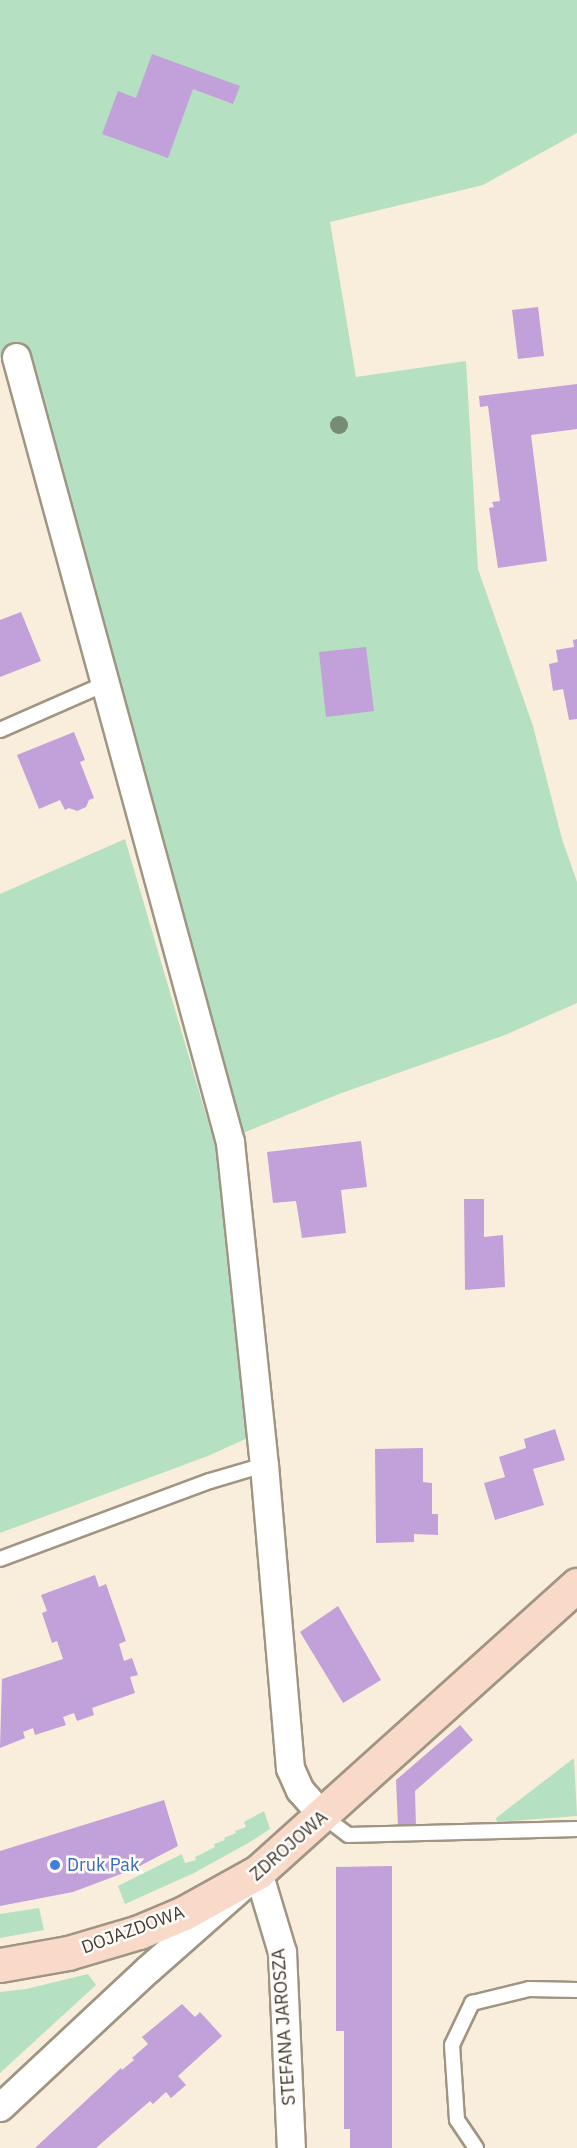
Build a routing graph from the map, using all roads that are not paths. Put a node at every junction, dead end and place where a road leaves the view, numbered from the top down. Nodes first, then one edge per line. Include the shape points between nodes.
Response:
1 (16, 357) dead end
2 (105, 684) junction
3 (0, 730) edge
4 (264, 1465) junction
5 (0, 1559) edge
6 (577, 1585) edge
7 (323, 1816) junction
8 (577, 1829) edge
9 (258, 1872) junction
10 (0, 1965) edge
11 (577, 1989) edge
12 (0, 2107) edge
13 (291, 2148) edge
14 (476, 2148) edge

1 - 2 street
2 - 3 lane
2 - 4 street via 230,1142
4 - 5 lane via 210,1481
4 - 7 street via 290,1768 300,1790
6 - 7 street, ZDROJOWA
7 - 8 lane via 348,1835
7 - 9 street, ZDROJOWA
9 - 10 street, DOJAZDOWA via 184,1914 139,1932 68,1953
9 - 12 street, ZDROJOWA via 148,1968
9 - 13 street, STEFANA JAROSZA via 282,1952
11 - 14 lane via 529,1989 472,2003 452,2045 457,2120

